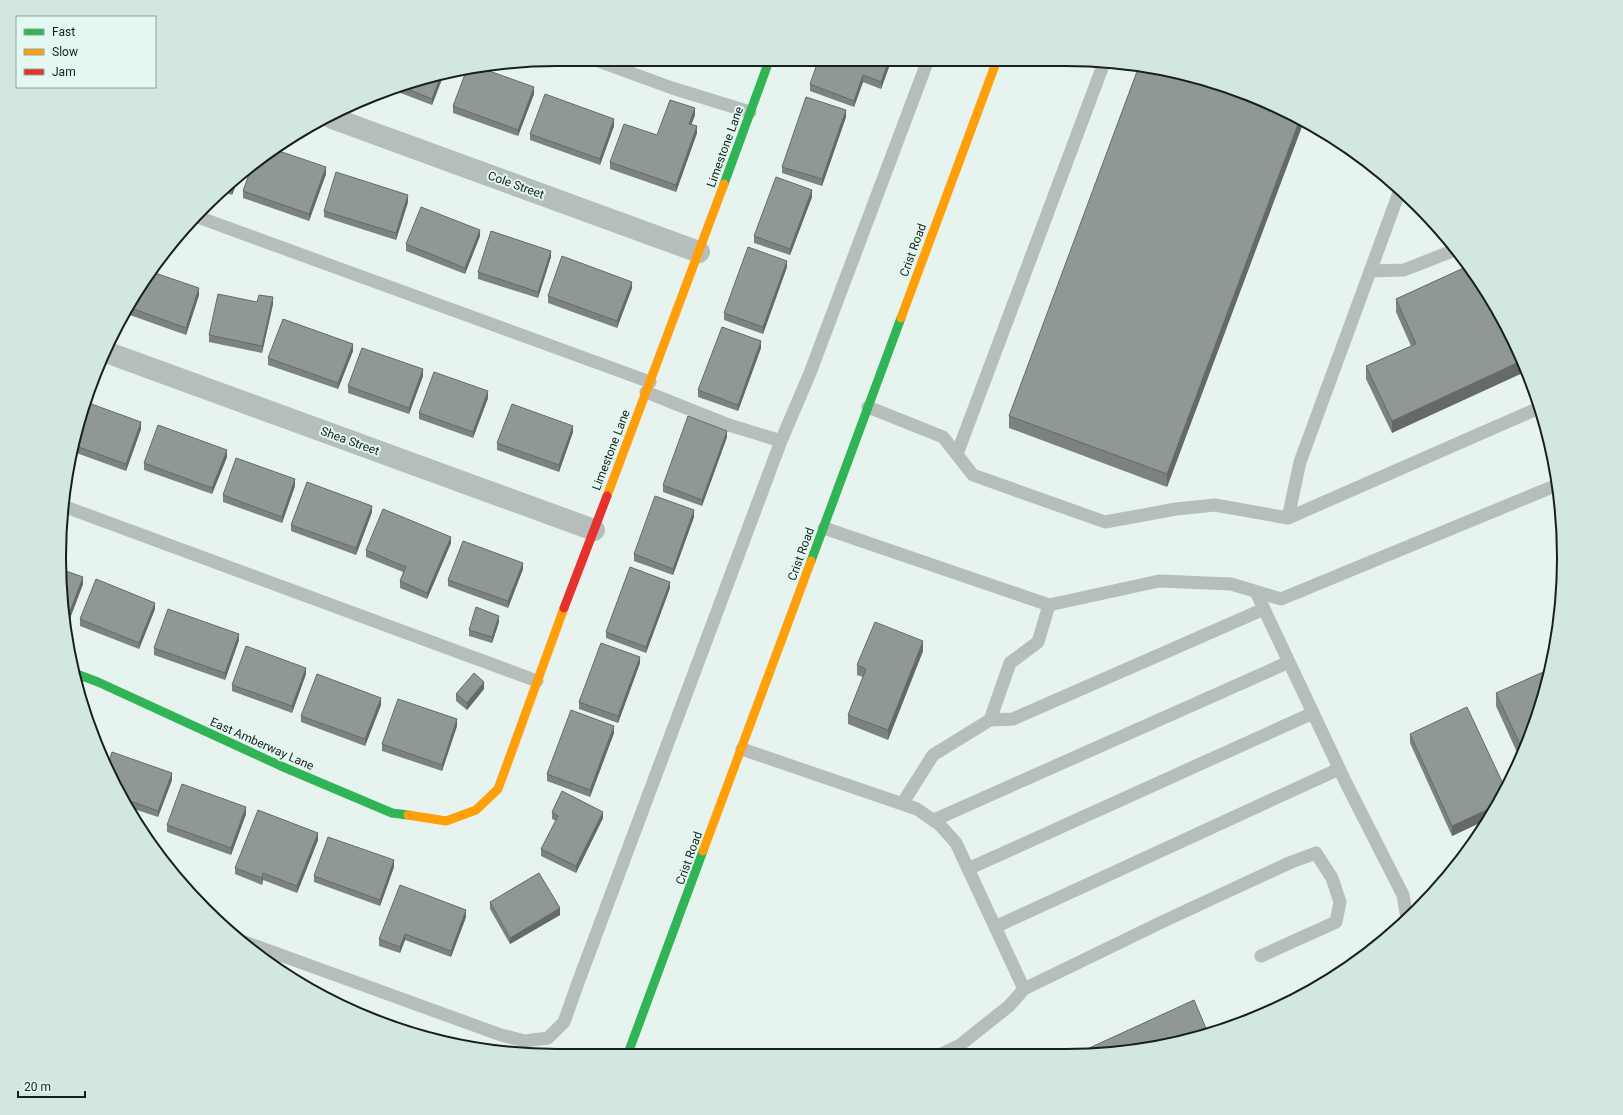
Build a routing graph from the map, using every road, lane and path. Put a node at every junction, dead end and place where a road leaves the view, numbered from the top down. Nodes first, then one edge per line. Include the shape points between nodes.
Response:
1 (612, 66) edge
2 (767, 66) edge
3 (926, 66) edge
4 (995, 66) edge
5 (1102, 67) edge
6 (750, 112) junction
7 (336, 119) edge
8 (1398, 196) edge
9 (202, 219) edge
10 (699, 252) junction
11 (1450, 252) edge
12 (1371, 271) junction
13 (110, 354) edge
14 (648, 386) junction
15 (868, 407) junction
16 (1534, 410) edge
17 (781, 441) junction
18 (957, 454) junction
19 (1552, 487) edge
20 (69, 508) edge
21 (1288, 518) junction
22 (824, 528) junction
23 (594, 530) junction
24 (1256, 592) junction
25 (1049, 605) junction
26 (1264, 609) junction
27 (1289, 662) junction
28 (81, 675) edge
29 (537, 681) junction
30 (1313, 713) junction
31 (990, 720) junction
32 (742, 749) junction
33 (1339, 769) junction
34 (902, 804) junction
35 (934, 820) junction
36 (446, 821) joint
37 (968, 869) junction
38 (1406, 912) edge
39 (995, 927) junction
40 (258, 947) edge
41 (1261, 956) dead end
42 (1024, 989) junction
43 (630, 1049) edge
44 (952, 1049) edge

1 - 6 lane
2 - 6 street, Limestone Lane
3 - 17 lane via 810,373
4 - 15 street, Crist Road
5 - 18 lane
6 - 10 street, Limestone Lane
7 - 10 street, Cole Street
8 - 12 lane
9 - 14 lane
10 - 14 street, Limestone Lane
11 - 12 lane via 1404,270
12 - 21 lane via 1300,462
13 - 23 street, Shea Street
14 - 17 lane via 730,425
14 - 23 street, Limestone Lane
15 - 18 lane via 943,437
15 - 22 street, Crist Road
16 - 21 lane
17 - 40 lane via 564,1022 548,1038 525,1041 501,1035
18 - 21 lane via 973,475 1105,522 1215,505
19 - 24 lane via 1281,599
20 - 29 lane
22 - 25 lane
22 - 32 street, Crist Road
23 - 29 street, Limestone Lane
24 - 25 lane via 1231,584 1159,581
24 - 26 lane
25 - 31 lane via 1038,642 1010,663
26 - 27 lane
26 - 31 lane via 1013,719
27 - 30 lane
27 - 35 lane
28 - 36 street, East Amberway Lane via 392,813
29 - 36 street, Limestone Lane via 498,789 476,810
30 - 33 lane
30 - 37 lane
31 - 34 lane via 933,755
32 - 34 lane
32 - 43 street, Crist Road
33 - 38 lane via 1403,896
33 - 39 lane
34 - 35 lane
35 - 37 lane via 956,843
37 - 39 lane
39 - 42 lane
41 - 42 lane via 1336,922 1340,902 1332,878 1316,853 1289,862
42 - 44 lane via 1008,1006

